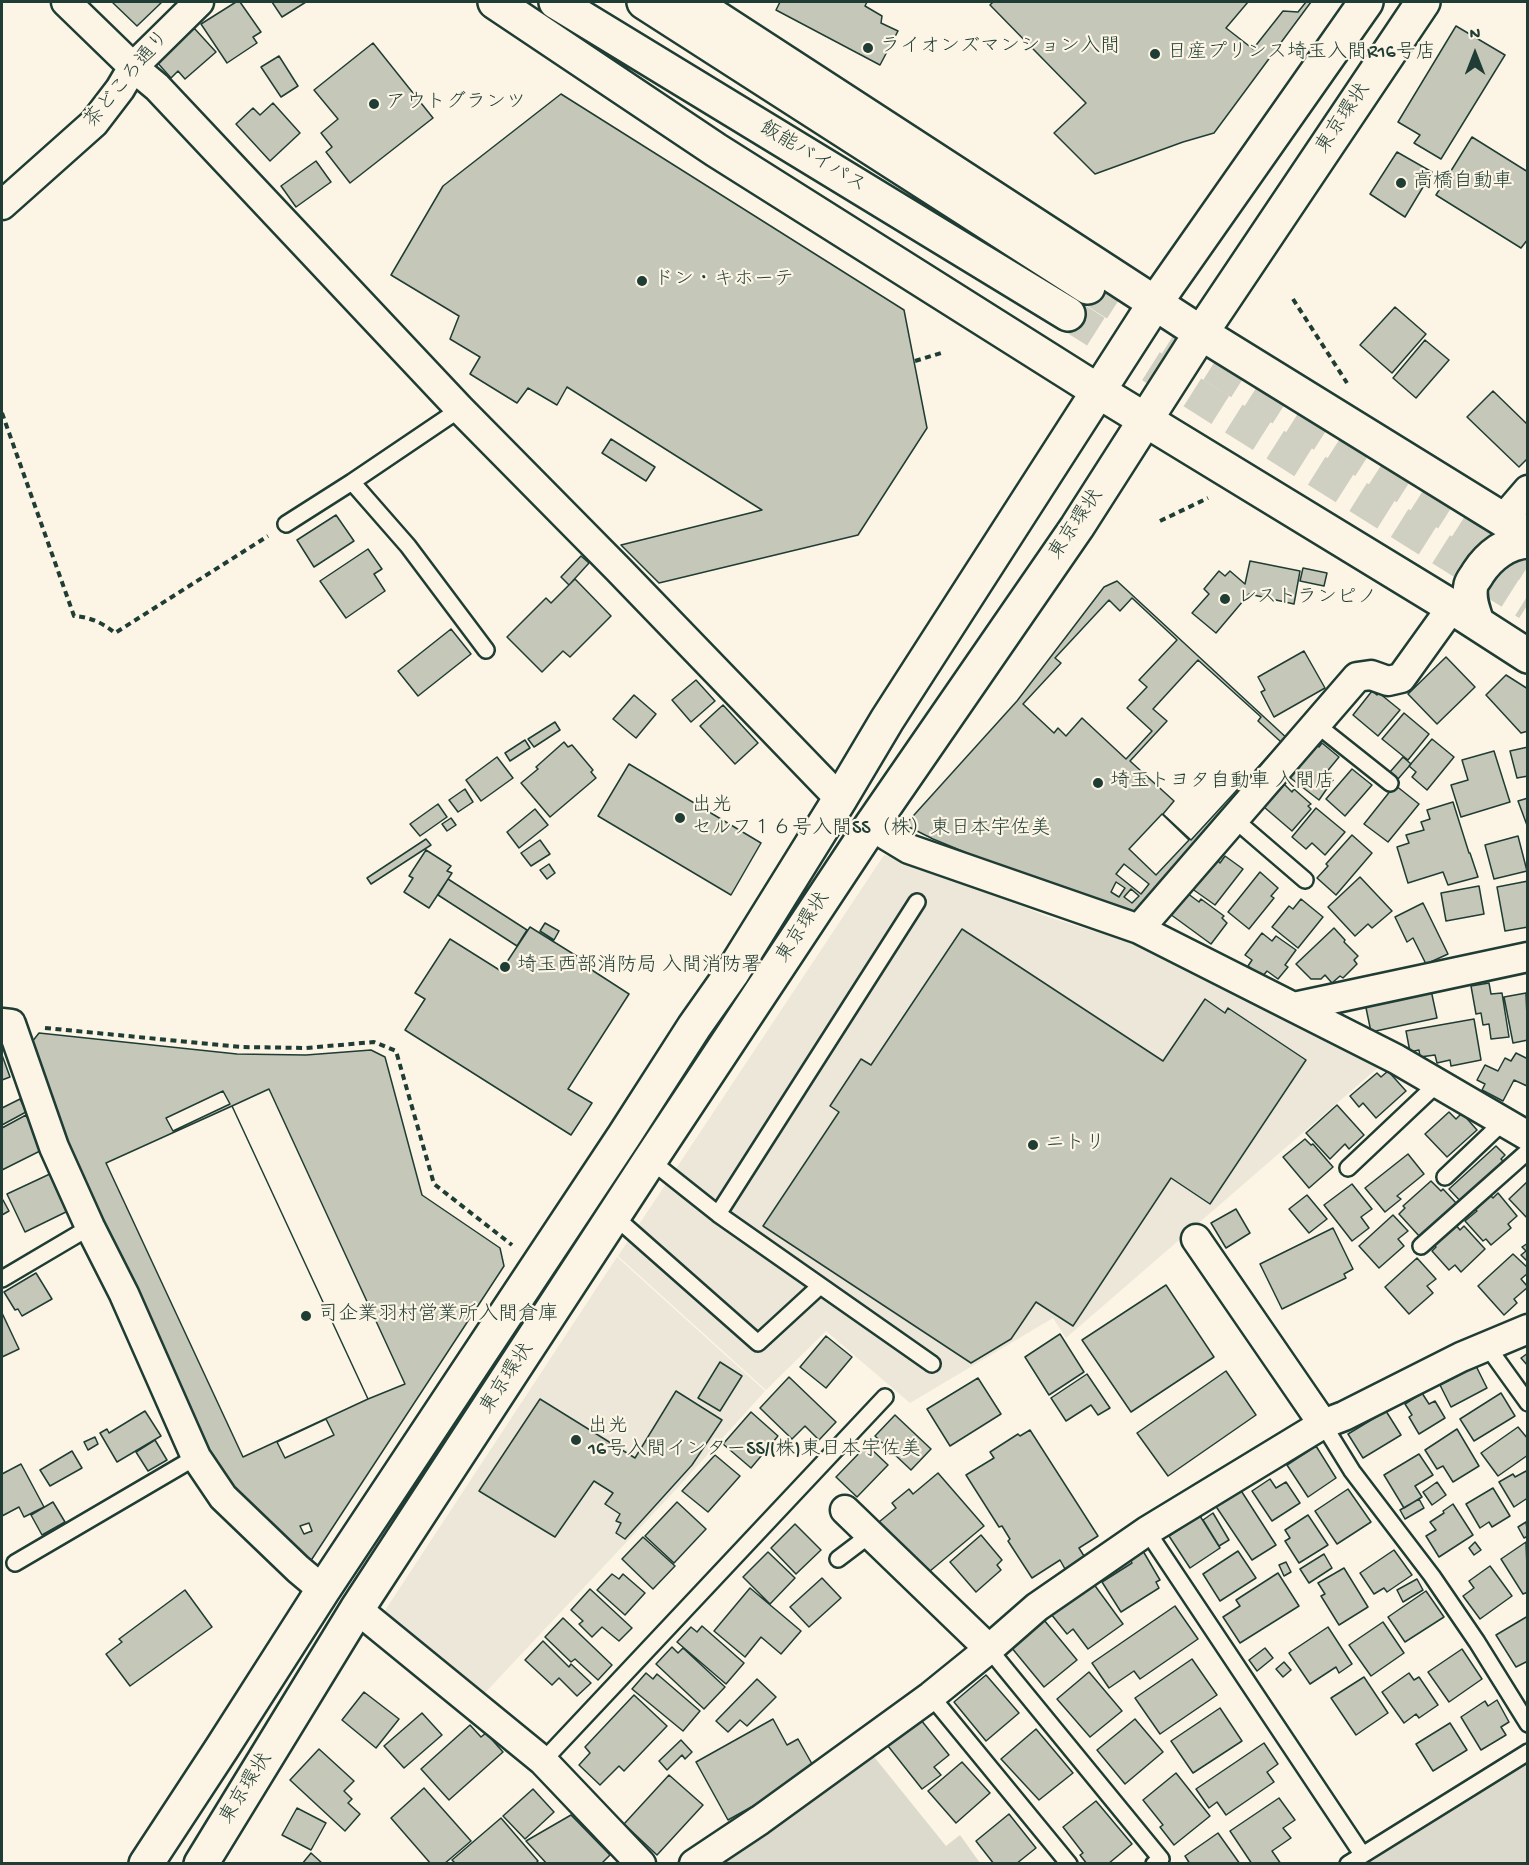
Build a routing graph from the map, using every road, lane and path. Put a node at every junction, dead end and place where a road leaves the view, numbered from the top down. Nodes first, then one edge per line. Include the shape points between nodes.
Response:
1 (66, 2) edge
2 (199, 2) edge
3 (495, 2) edge
4 (556, 2) edge
5 (644, 2) edge
6 (692, 2) edge
7 (1366, 2) edge
8 (1422, 2) edge
9 (133, 67) junction
10 (2, 205) edge
11 (1088, 288) tunnel mouth
12 (1293, 299) dead end
13 (1155, 303) junction
14 (1068, 314) tunnel mouth
15 (1201, 333) junction
16 (941, 353) dead end
17 (915, 361) dead end
18 (1342, 390) dead end
19 (1098, 391) junction
20 (460, 409) junction
21 (2, 413) edge
22 (1147, 420) junction
23 (352, 482) junction
24 (1527, 490) edge
25 (1210, 497) dead end
26 (1160, 521) dead end
27 (286, 524) joint
28 (1515, 527) edge
29 (1527, 541) edge
30 (1464, 615) junction
31 (486, 650) dead end
32 (1527, 656) edge
33 (1317, 725) junction
34 (1390, 783) dead end
35 (840, 799) junction
36 (1234, 819) junction
37 (871, 826) junction
38 (1305, 880) dead end
39 (917, 902) dead end
40 (1139, 929) junction
41 (1527, 957) edge
42 (1294, 1007) junction
43 (6, 1024) edge
44 (1437, 1084) junction
45 (1515, 1129) edge
46 (1527, 1151) edge
47 (650, 1160) junction
48 (1348, 1168) dead end
49 (1444, 1177) dead end
50 (718, 1214) junction
51 (614, 1216) junction
52 (90, 1227) junction
53 (1196, 1239) dead end
54 (1421, 1246) dead end
55 (539, 1264) junction
56 (2, 1279) edge
57 (820, 1286) junction
58 (1527, 1329) edge
59 (1487, 1346) junction
60 (932, 1364) dead end
61 (885, 1397) dead end
62 (1527, 1403) edge
63 (1323, 1424) junction
64 (196, 1457) junction
65 (845, 1510) dead end
66 (1148, 1531) junction
67 (871, 1534) junction
68 (838, 1559) dead end
69 (15, 1563) dead end
70 (323, 1590) junction
71 (357, 1609) junction
72 (989, 1649) junction
73 (931, 1696) junction
74 (1527, 1724) edge
75 (1527, 1752) edge
76 (543, 1761) junction
77 (1362, 1854) junction
78 (146, 1863) edge
79 (201, 1863) edge
80 (640, 1863) edge
81 (694, 1863) edge
82 (1069, 1863) edge
83 (1154, 1863) edge
84 (1348, 1863) edge

1 - 9 street
2 - 9 street, 茶どころ通り
3 - 19 highway via 716,150
4 - 14 highway, 飯能バイパス
5 - 11 highway, 飯能バイパス
6 - 13 highway
7 - 13 highway, 東京環状
8 - 15 highway, 東京環状
9 - 10 street, 茶どころ通り via 94,123
9 - 20 street via 157,87
12 - 18 path via 1348,384
13 - 15 highway
13 - 19 highway, 東京環状
15 - 22 highway, 東京環状
15 - 28 highway
16 - 17 path
19 - 22 highway
19 - 35 highway, 東京環状
20 - 23 lane
20 - 35 street
21 - 27 path via 74,616 95,620 115,633
22 - 30 highway
22 - 37 highway, 東京環状
23 - 27 lane
23 - 31 lane via 408,546
24 - 28 street
25 - 26 path
29 - 30 highway via 1504,548 1485,562 1471,585 1471,603
30 - 32 highway
30 - 33 street via 1401,678 1388,681 1371,675 1357,677
33 - 34 lane
33 - 36 street
35 - 55 highway, 東京環状 via 732,973
36 - 38 lane
36 - 40 street
37 - 40 street via 909,849
37 - 47 highway, 東京環状
39 - 50 lane
40 - 42 street
41 - 42 street
42 - 44 street
43 - 52 street
43 - 55 path via 242,1047 306,1048 374,1042 396,1051 434,1184
44 - 45 street
44 - 48 lane
45 - 49 lane
46 - 54 lane
47 - 50 lane
47 - 51 highway, 東京環状
50 - 57 lane
51 - 57 lane via 758,1342
51 - 71 highway, 東京環状
52 - 56 lane
52 - 64 street
53 - 63 street
55 - 70 highway, 東京環状
57 - 60 lane
58 - 59 street
59 - 62 lane
59 - 63 street
61 - 76 lane
63 - 66 street
63 - 74 lane via 1477,1642
64 - 69 lane
64 - 70 street via 223,1497
65 - 67 street
66 - 72 street via 1037,1607
66 - 77 lane
67 - 68 lane
67 - 72 street
70 - 78 highway, 東京環状
71 - 76 street
71 - 79 highway, 東京環状
72 - 73 street
72 - 83 lane via 1161,1859
73 - 81 street
73 - 82 lane
75 - 77 lane
76 - 80 street
77 - 84 lane

